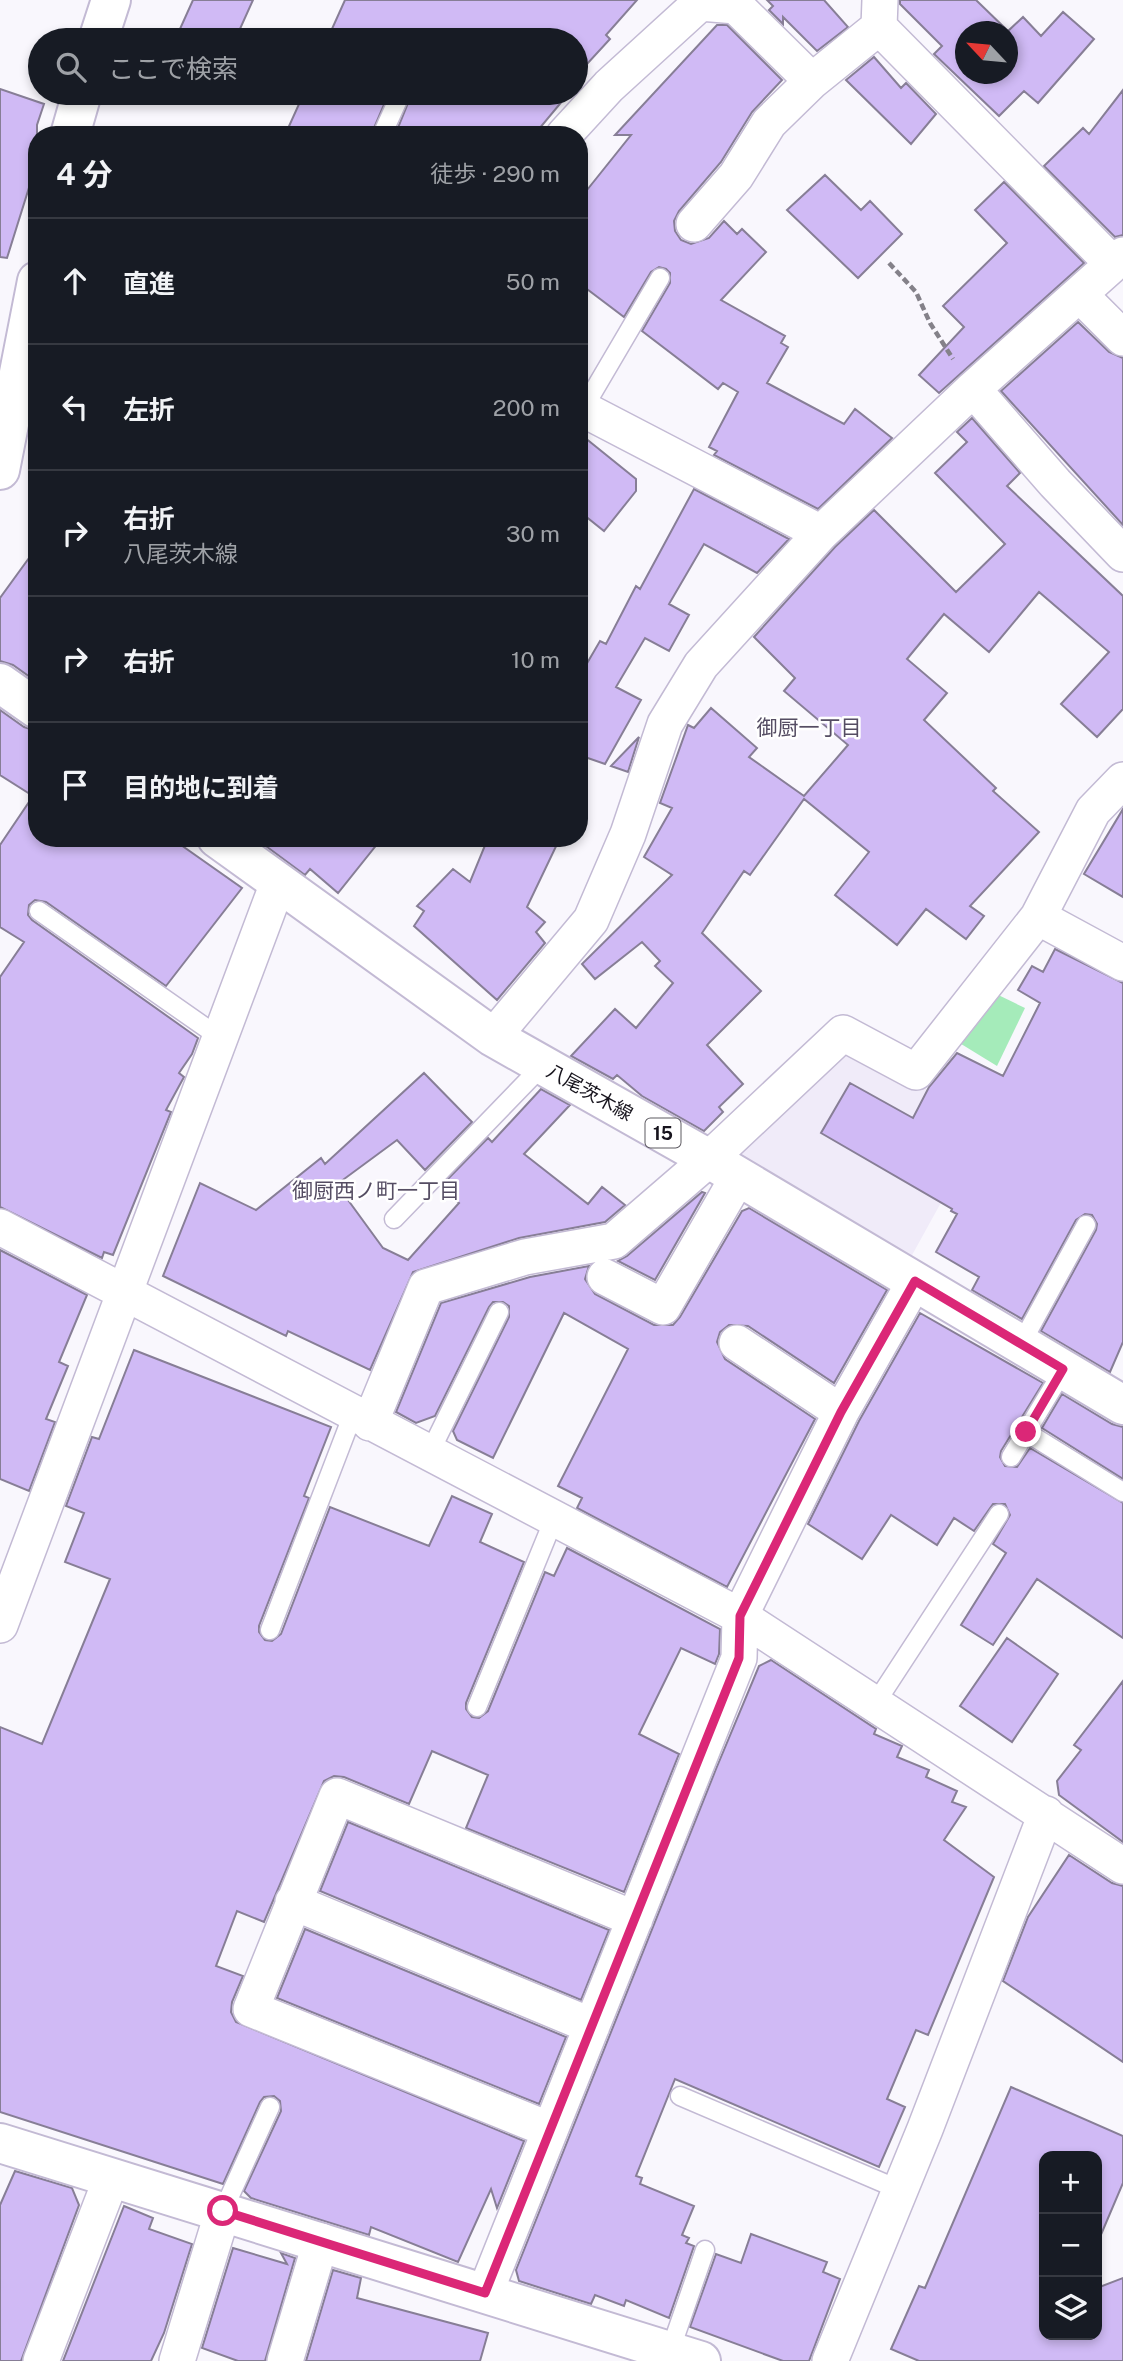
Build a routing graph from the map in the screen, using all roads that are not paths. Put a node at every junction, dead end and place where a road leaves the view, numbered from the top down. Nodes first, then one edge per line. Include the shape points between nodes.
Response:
1 (111, 0) edge
2 (880, 13) edge
3 (102, 28) edge
4 (812, 82) junction
5 (79, 105) edge
6 (396, 105) edge
7 (73, 126) edge
8 (386, 126) edge
9 (572, 126) edge
10 (694, 224) dead end
11 (1118, 259) edge
12 (660, 278) dead end
13 (1080, 295) junction
14 (28, 311) edge
15 (1123, 338) edge
16 (7, 380) edge
17 (975, 387) junction
18 (588, 396) edge
19 (588, 412) edge
20 (0, 470) edge
21 (821, 533) junction
22 (1123, 554) edge
23 (0, 683) edge
24 (28, 703) edge
25 (1123, 780) edge
26 (230, 847) edge
27 (278, 883) junction
28 (40, 911) dead end
29 (1038, 917) junction
30 (1123, 964) edge
31 (219, 1037) junction
32 (493, 1037) junction
33 (543, 1065) junction
34 (723, 1168) junction
35 (394, 1219) dead end
36 (1086, 1225) dead end
37 (0, 1227) edge
38 (605, 1277) dead end
39 (915, 1281) junction
40 (125, 1292) junction
41 (499, 1312) dead end
42 (737, 1343) dead end
43 (1021, 1344) junction
44 (1063, 1369) junction
45 (1122, 1402) edge
46 (841, 1412) junction
47 (362, 1419) junction
48 (1026, 1432) junction
49 (429, 1454) junction
50 (1011, 1457) dead end
51 (1123, 1492) edge
52 (999, 1514) dead end
53 (554, 1519) junction
54 (740, 1616) junction
55 (0, 1625) edge
56 (270, 1630) dead end
57 (875, 1704) junction
58 (477, 1707) dead end
59 (1046, 1814) junction
60 (1123, 1866) edge
61 (293, 1902) junction
62 (635, 1919) junction
63 (592, 2026) junction
64 (680, 2096) dead end
65 (270, 2107) dead end
66 (550, 2130) junction
67 (0, 2143) edge
68 (111, 2179) junction
69 (900, 2190) junction
70 (223, 2211) junction
71 (321, 2241) junction
72 (705, 2250) dead end
73 (485, 2293) junction
74 (685, 2356) edge
75 (41, 2361) edge
76 (177, 2361) edge
77 (285, 2361) edge
78 (830, 2361) edge

1 - 3 main road
2 - 4 street
2 - 11 street
4 - 9 street via 736,6 701,4 609,86
4 - 10 street via 769,123 736,176
5 - 7 main road
6 - 8 lane
11 - 13 street
12 - 18 lane
13 - 15 street
13 - 17 street
14 - 16 main road
16 - 20 main road
17 - 21 street
17 - 22 street via 1055,483
19 - 21 street
21 - 32 street via 701,665 665,724 628,834 591,920
23 - 24 main road
25 - 29 street via 1093,811
26 - 27 main road, 八尾茨木線 / 15
27 - 31 street
27 - 32 main road, 八尾茨木線 / 15
28 - 31 lane
29 - 30 street
29 - 34 street via 916,1072 843,1033
31 - 40 street
32 - 33 main road, 八尾茨木線 / 15
33 - 34 main road, 八尾茨木線 / 15
33 - 35 lane
34 - 38 street via 663,1307
34 - 39 main road, 八尾茨木線 / 15
34 - 47 street via 614,1241 525,1257 426,1287
36 - 43 lane
37 - 40 street
39 - 43 main road, 八尾茨木線 / 15
39 - 46 street
40 - 47 street
40 - 55 street
41 - 49 lane
42 - 46 street
43 - 44 main road, 八尾茨木線 / 15
44 - 45 main road, 八尾茨木線 / 15
44 - 48 lane
46 - 54 street
47 - 49 street
47 - 56 lane
48 - 50 lane
48 - 51 lane
49 - 53 street
52 - 57 lane
53 - 54 street
53 - 58 lane
54 - 57 street
54 - 62 street via 739,1658
57 - 59 street
59 - 60 street
59 - 69 street
61 - 62 street via 337,1796
61 - 63 street
61 - 66 street via 251,2009
62 - 63 street
63 - 66 street
64 - 69 lane
65 - 70 lane
66 - 73 street
67 - 68 main road
68 - 70 main road
68 - 75 street
69 - 78 street
70 - 71 main road
70 - 76 street
71 - 73 main road
71 - 77 street
72 - 74 lane
73 - 74 main road

